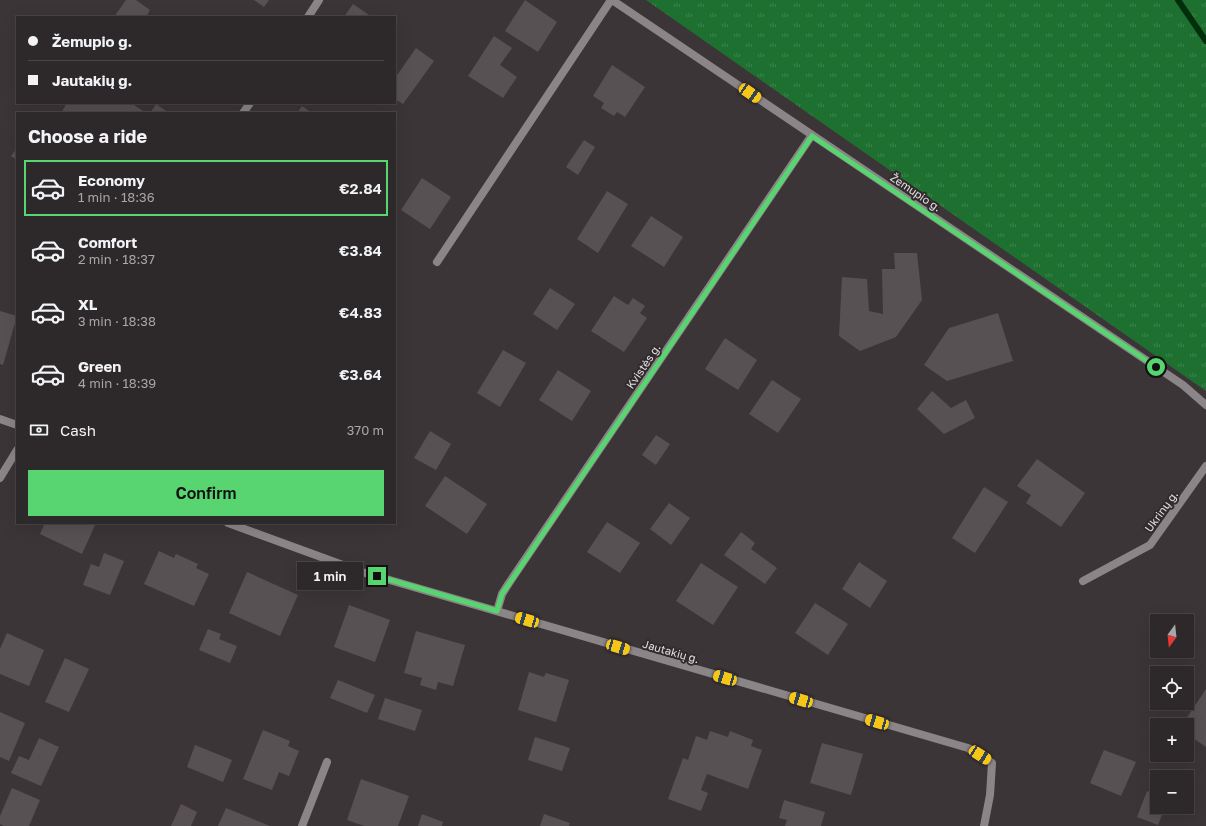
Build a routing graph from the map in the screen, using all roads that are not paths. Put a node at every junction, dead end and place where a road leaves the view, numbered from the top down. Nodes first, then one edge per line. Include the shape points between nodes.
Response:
1 (319, 0) edge
2 (611, 0) edge
3 (309, 16) edge
4 (812, 136) junction
5 (437, 262) dead end
6 (1206, 405) edge
7 (0, 419) edge
8 (16, 425) edge
9 (16, 452) edge
10 (1206, 466) edge
11 (0, 478) edge
12 (231, 524) edge
13 (1083, 581) dead end
14 (497, 611) junction
15 (327, 762) dead end
16 (302, 826) edge
17 (984, 826) edge

1 - 3 street
2 - 4 street, Žemupio g.
2 - 5 street
4 - 6 street, Žemupio g. via 1183,385
4 - 14 street, Kvistės g. via 502,594
7 - 8 street
9 - 11 street
10 - 13 street, Ukrinų g. via 1150,545
12 - 14 street, Jautakių g. via 362,572
14 - 17 street, Jautakių g. via 968,748 992,763 990,795
15 - 16 street

